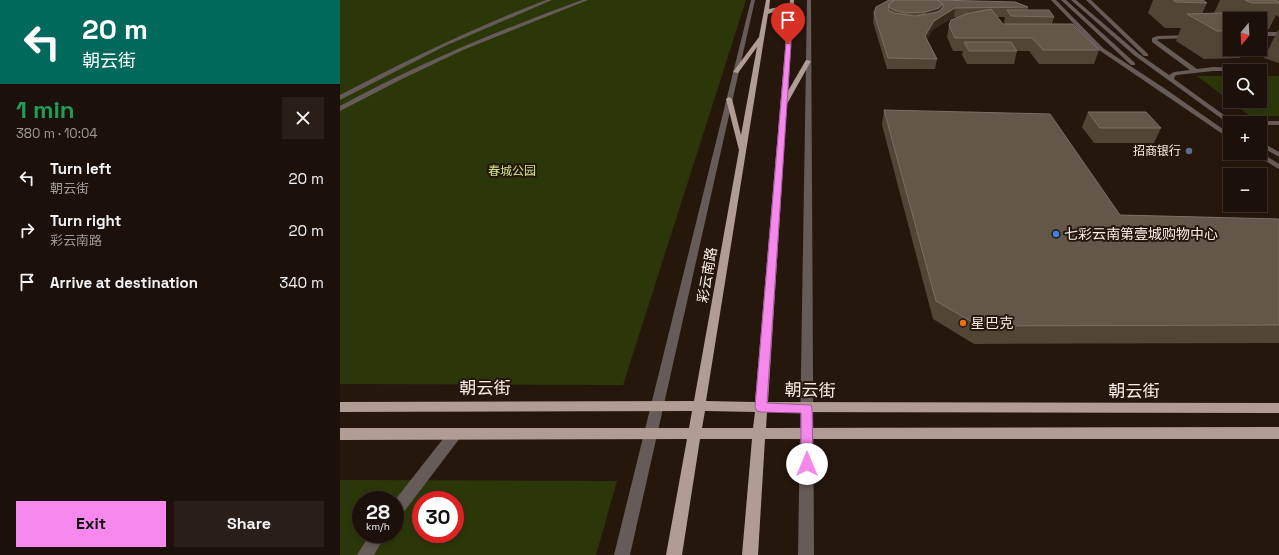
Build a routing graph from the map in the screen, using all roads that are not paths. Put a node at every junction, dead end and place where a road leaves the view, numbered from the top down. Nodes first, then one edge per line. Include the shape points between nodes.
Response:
1 (550, 0) edge
2 (566, 0) edge
3 (586, 0) edge
4 (753, 0) edge
5 (768, 0) edge
6 (792, 0) edge
7 (809, 0) edge
8 (1053, 0) edge
9 (1064, 0) edge
10 (1073, 0) edge
11 (1088, 0) edge
12 (580, 2) junction
13 (766, 13) junction
14 (790, 13) junction
15 (1267, 34) edge
16 (1279, 34) edge
17 (1201, 35) edge
18 (762, 36) junction
19 (442, 45) junction
20 (464, 49) junction
21 (808, 61) junction
22 (1223, 70) edge
23 (1196, 71) junction
24 (736, 72) junction
25 (1172, 78) junction
26 (1177, 83) junction
27 (1162, 89) junction
28 (340, 98) edge
29 (729, 99) junction
30 (784, 106) junction
31 (340, 109) edge
32 (1223, 117) edge
33 (1267, 123) edge
34 (1279, 123) edge
35 (1223, 132) edge
36 (1267, 147) edge
37 (742, 153) junction
38 (1279, 155) edge
39 (1267, 160) edge
40 (1279, 167) edge
41 (658, 405) junction
42 (699, 406) junction
43 (340, 407) edge
44 (761, 407) junction
45 (807, 408) junction
46 (1279, 408) edge
47 (651, 433) junction
48 (694, 433) junction
49 (759, 433) junction
50 (1279, 433) edge
51 (340, 434) edge
52 (455, 434) junction
53 (807, 434) junction
54 (404, 500) edge
55 (373, 543) edge
56 (365, 555) edge
57 (622, 555) edge
58 (674, 555) edge
59 (750, 555) edge
60 (806, 555) edge

1 - 19 street
2 - 12 street
3 - 12 street
4 - 24 street
5 - 13 main road, 彩云南路
6 - 14 main road
7 - 21 street
8 - 27 street via 1102,49
9 - 27 street
10 - 26 street via 1137,55
11 - 25 street
12 - 20 street
13 - 14 main road via 779,8
13 - 18 main road, 彩云南路
14 - 30 main road
15 - 16 street
17 - 23 street via 1154,38 1154,41
18 - 24 main road
18 - 37 main road, 彩云南路
19 - 20 street
19 - 28 street
20 - 31 street via 360,97
21 - 30 main road
21 - 45 street
22 - 23 street
23 - 25 street via 1176,73
24 - 29 street
25 - 26 street
26 - 32 street
27 - 35 street
29 - 37 main road
29 - 41 street
30 - 44 main road
33 - 34 street
36 - 38 street
37 - 42 main road, 彩云南路
39 - 40 street
41 - 42 main road, 朝云街
41 - 43 main road, 朝云街
41 - 47 street
42 - 44 main road, 朝云街
42 - 48 main road, 彩云南路
44 - 45 main road, 朝云街
44 - 49 main road
45 - 46 main road, 朝云街
45 - 53 street
47 - 48 main road
47 - 52 main road
47 - 57 street
48 - 49 main road
48 - 58 main road, 彩云南路
49 - 53 main road
49 - 59 main road
50 - 53 main road
51 - 52 main road
52 - 54 street
53 - 60 street
55 - 56 street

